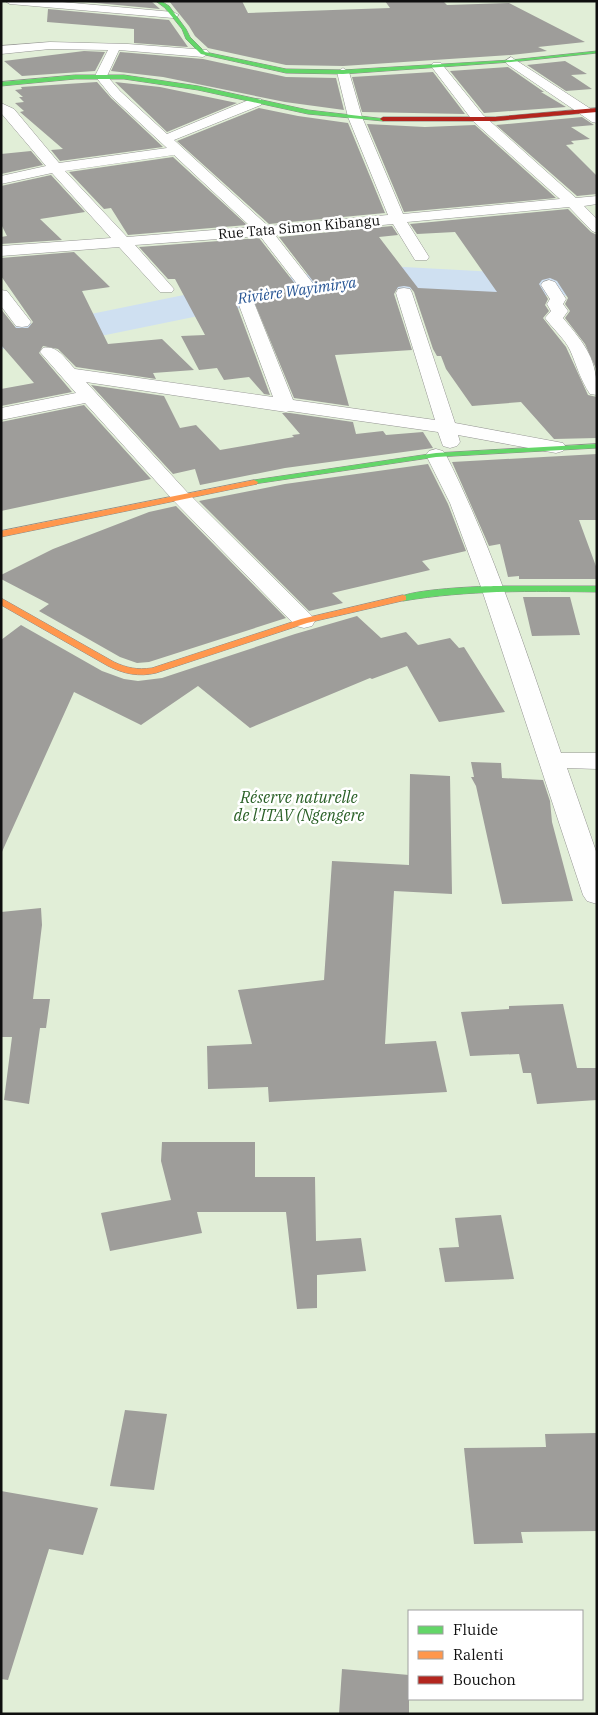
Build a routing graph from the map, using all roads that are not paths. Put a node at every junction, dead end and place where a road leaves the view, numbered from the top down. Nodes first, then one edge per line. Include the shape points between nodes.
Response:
1 (10, 1) edge
2 (158, 1) edge
3 (173, 15) junction
4 (115, 47) junction
5 (1, 50) edge
6 (597, 52) edge
7 (203, 53) junction
8 (511, 61) junction
9 (437, 66) junction
10 (343, 72) junction
11 (101, 76) junction
12 (1, 84) edge
13 (256, 102) junction
14 (1, 107) edge
15 (591, 110) edge
16 (356, 117) junction
17 (478, 118) junction
18 (597, 119) edge
19 (166, 139) junction
20 (176, 152) junction
21 (55, 168) junction
22 (1, 180) edge
23 (597, 200) edge
24 (573, 203) junction
25 (397, 218) junction
26 (597, 228) edge
27 (264, 231) junction
28 (123, 242) junction
29 (1, 251) edge
30 (421, 257) dead end
31 (549, 285) dead end
32 (307, 286) dead end
33 (166, 289) dead end
34 (404, 293) dead end
35 (1, 295) edge
36 (247, 305) dead end
37 (22, 322) dead end
38 (49, 352) dead end
39 (70, 374) junction
40 (597, 390) edge
41 (90, 396) junction
42 (286, 406) junction
43 (1, 414) edge
44 (446, 427) junction
45 (597, 446) edge
46 (556, 447) junction
47 (444, 454) junction
48 (180, 496) junction
49 (1, 534) edge
50 (492, 587) junction
51 (597, 589) edge
52 (1, 601) edge
53 (304, 621) junction
54 (552, 760) junction
55 (597, 761) edge
56 (597, 895) edge

1 - 3 street
2 - 3 street
3 - 7 street
4 - 5 street
4 - 7 street
4 - 11 street
6 - 8 street
7 - 10 street via 286,71
8 - 9 street
8 - 15 street
9 - 10 street
9 - 17 street
10 - 16 street
11 - 12 street
11 - 13 street via 197,88
11 - 19 street
13 - 16 street via 285,109
13 - 19 street
14 - 21 street via 9,112
15 - 17 street
15 - 18 street
16 - 17 street via 415,120
16 - 25 street
17 - 24 street
19 - 20 street
20 - 21 street
20 - 27 street
21 - 22 street
21 - 28 street
23 - 24 street, Rue Tata Simon Kibangu
24 - 25 street, Rue Tata Simon Kibangu
24 - 26 street
25 - 27 street, Rue Tata Simon Kibangu
25 - 30 street
27 - 28 street, Rue Tata Simon Kibangu
27 - 32 street
28 - 29 street, Rue Tata Simon Kibangu
28 - 33 street
31 - 40 street via 555,292 558,300 555,304 560,311 554,318 578,348
34 - 44 street
35 - 37 street
36 - 42 street
38 - 39 street
39 - 41 street
39 - 42 street
41 - 43 street
41 - 48 street
42 - 44 street
44 - 46 street
44 - 47 street
45 - 46 street
46 - 47 street
47 - 48 street via 284,476
47 - 50 street
48 - 49 street
48 - 53 street
50 - 51 street
50 - 53 street via 395,600
50 - 54 street
52 - 53 street via 111,664 139,674
54 - 55 street
54 - 56 street

